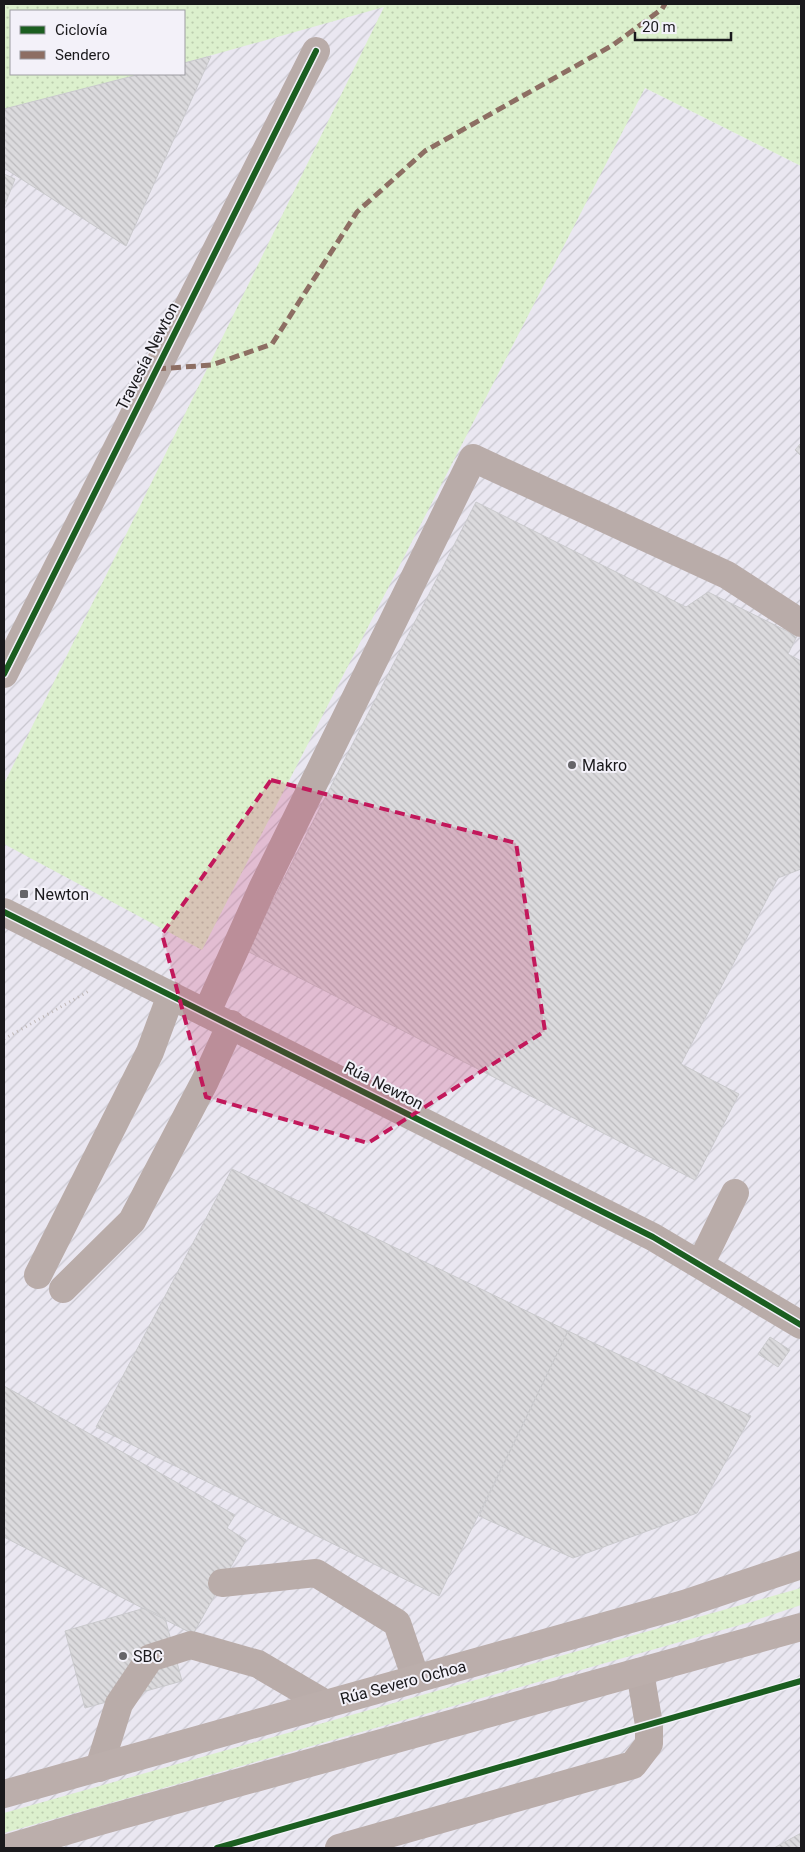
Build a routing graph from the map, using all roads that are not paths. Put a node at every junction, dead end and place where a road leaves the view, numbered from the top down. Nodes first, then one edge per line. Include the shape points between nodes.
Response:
1 (316, 51) dead end
2 (801, 623) edge
3 (4, 674) edge
4 (4, 912) edge
5 (171, 995) junction
6 (207, 1012) junction
7 (231, 1024) junction
8 (735, 1193) dead end
9 (700, 1265) junction
10 (38, 1275) dead end
11 (63, 1289) dead end
12 (746, 1293) junction
13 (801, 1325) edge
14 (801, 1335) edge
15 (801, 1565) edge
16 (222, 1583) dead end
17 (801, 1627) edge
18 (640, 1672) junction
19 (416, 1679) junction
20 (326, 1704) junction
21 (99, 1768) junction
22 (4, 1794) edge
23 (8, 1848) edge
24 (339, 1848) edge

1 - 3 street, Travesía Newton
2 - 6 street via 727,575 473,458 262,889
4 - 5 street, Rúa Newton
5 - 6 street, Rúa Newton
5 - 10 street via 150,1052
6 - 7 street, Rúa Newton
7 - 9 street, Rúa Newton via 546,1182
7 - 11 street via 206,1081 132,1221
8 - 9 street
9 - 12 street, Rúa Newton
12 - 13 street, Rúa Newton
12 - 14 street, Rúa Newton
15 - 19 main road, Rúa Severo Ochoa via 684,1604
16 - 19 street via 316,1573 397,1623
17 - 18 main road
18 - 23 main road
18 - 24 street via 649,1744 633,1765
19 - 20 main road, Rúa Severo Ochoa
20 - 21 main road, Rúa Severo Ochoa
20 - 21 street via 258,1664 191,1645 150,1658 119,1704
21 - 22 main road, Rúa Severo Ochoa

